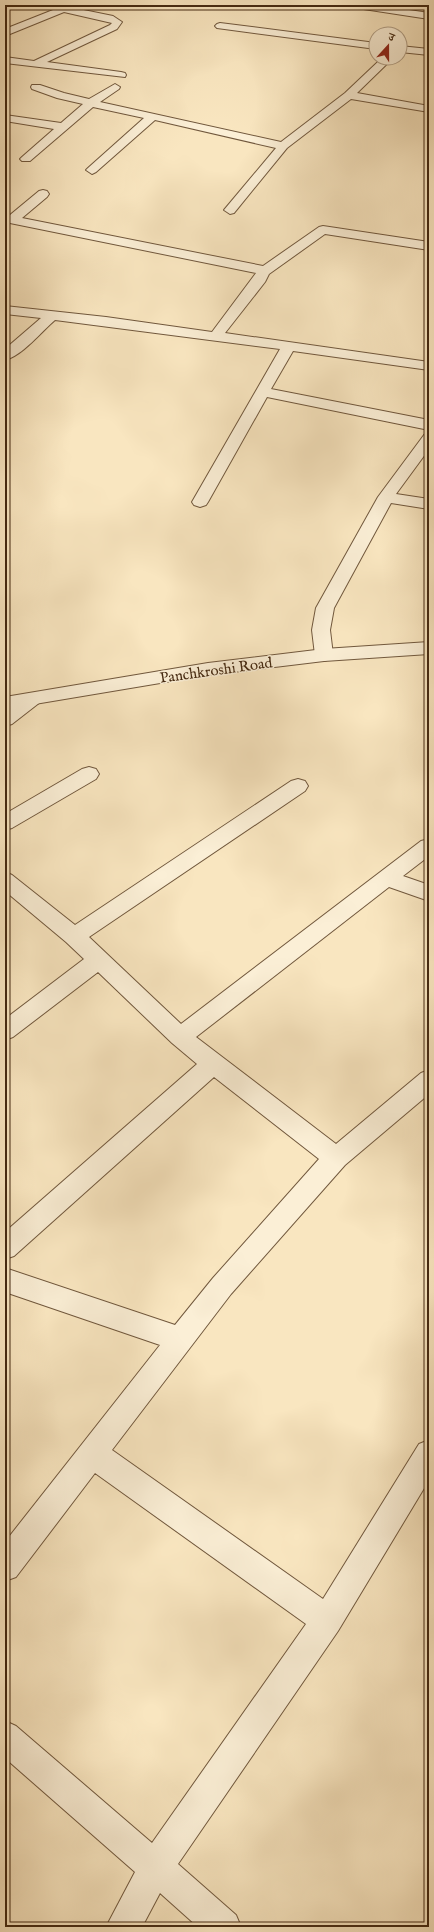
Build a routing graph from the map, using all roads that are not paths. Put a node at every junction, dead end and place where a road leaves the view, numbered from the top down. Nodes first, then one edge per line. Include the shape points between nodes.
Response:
1 (45, 5) edge
2 (358, 5) edge
3 (63, 9) junction
4 (429, 16) edge
5 (220, 26) dead end
6 (5, 33) edge
7 (425, 39) dead end
8 (368, 45) edge
9 (408, 50) edge
10 (416, 50) junction
11 (429, 52) edge
12 (5, 60) edge
13 (35, 64) junction
14 (380, 66) edge
15 (121, 75) dead end
16 (36, 87) dead end
17 (115, 87) dead end
18 (349, 95) junction
19 (92, 102) junction
20 (429, 109) edge
21 (153, 116) junction
22 (5, 118) edge
23 (63, 127) junction
24 (283, 146) junction
25 (26, 159) dead end
26 (92, 170) dead end
27 (43, 194) dead end
28 (230, 210) dead end
29 (9, 219) edge
30 (429, 246) edge
31 (263, 272) junction
32 (5, 310) edge
33 (52, 315) junction
34 (215, 337) junction
35 (288, 347) junction
36 (5, 356) edge
37 (429, 366) edge
38 (262, 392) junction
39 (429, 425) edge
40 (429, 438) edge
41 (386, 497) junction
42 (200, 502) dead end
43 (429, 504) edge
44 (429, 648) edge
45 (324, 655) junction
46 (32, 699) junction
47 (5, 702) edge
48 (5, 720) edge
49 (89, 774) dead end
50 (298, 786) dead end
51 (5, 823) edge
52 (428, 846) edge
53 (387, 878) junction
54 (5, 880) edge
55 (429, 893) edge
56 (74, 936) junction
57 (99, 960) junction
58 (5, 1031) edge
59 (180, 1037) junction
60 (213, 1064) junction
61 (429, 1080) edge
62 (336, 1158) junction
63 (5, 1248) edge
64 (5, 1280) edge
65 (181, 1340) junction
66 (93, 1454) junction
67 (429, 1454) edge
68 (5, 1566) edge
69 (327, 1620) junction
70 (5, 1737) edge
71 (155, 1868) junction
72 (123, 1927) edge
73 (224, 1927) edge

1 - 3 street
2 - 4 street
3 - 6 street
3 - 13 street via 117,22 114,27
5 - 8 street
7 - 10 street
9 - 10 street
10 - 11 street
12 - 13 street
13 - 15 street
14 - 18 street
16 - 19 street via 61,96
17 - 19 street
18 - 20 street
18 - 24 street
19 - 21 street
19 - 23 street
21 - 24 street
21 - 26 street
22 - 23 street
23 - 25 street
24 - 28 street
27 - 29 street
29 - 31 street via 225,261 253,267
30 - 31 street via 323,230
31 - 34 street
32 - 33 street
33 - 34 street
33 - 36 street
34 - 35 street
35 - 37 street
35 - 38 street
38 - 39 street
38 - 42 street
40 - 41 street
41 - 43 street
41 - 45 street via 325,608 321,630
44 - 45 street, Panchkroshi Road
45 - 46 street, Panchkroshi Road via 208,669
46 - 47 street, Panchkroshi Road
46 - 48 street
49 - 51 street
50 - 56 street
52 - 53 street
53 - 55 street
53 - 59 street
54 - 56 street
56 - 57 street
57 - 58 street
57 - 59 street
59 - 60 street
60 - 62 street
60 - 63 street
61 - 62 street
62 - 65 street via 222,1286
64 - 65 street
65 - 66 street
66 - 68 street
66 - 69 street
67 - 69 street
69 - 71 street
70 - 71 street
71 - 72 street
71 - 73 street

